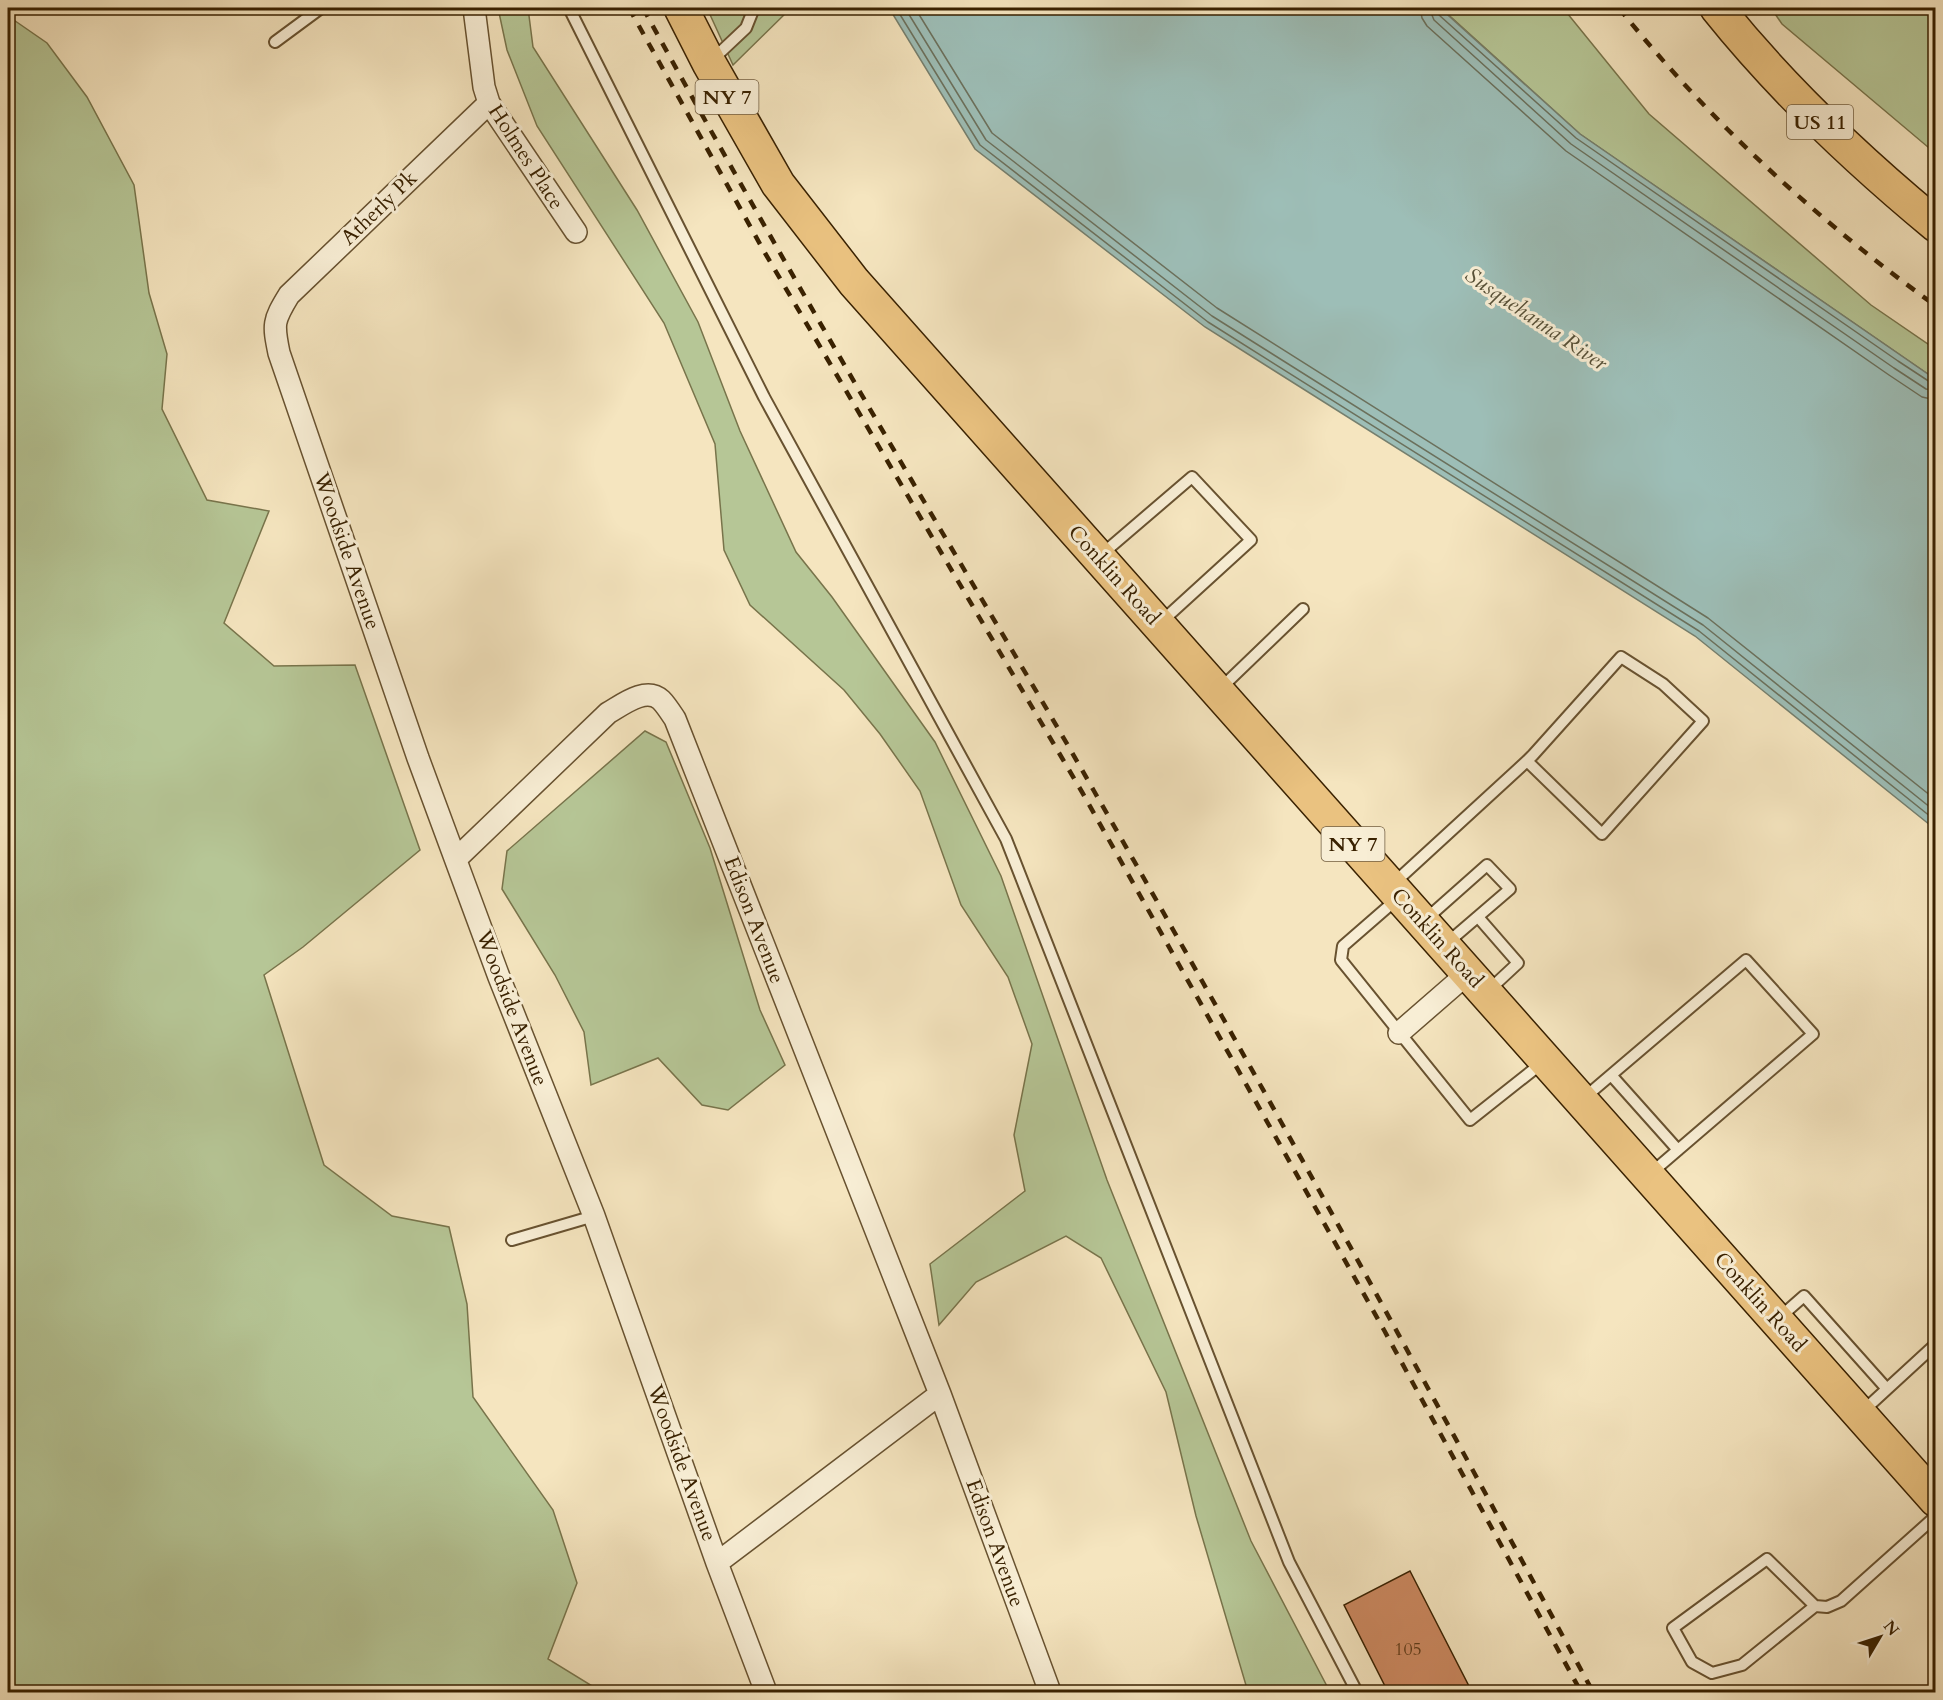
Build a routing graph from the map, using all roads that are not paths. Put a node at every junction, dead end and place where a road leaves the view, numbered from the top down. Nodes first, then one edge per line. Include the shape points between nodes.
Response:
1 (321, 8) edge
2 (474, 8) edge
3 (569, 8) edge
4 (681, 8) edge
5 (754, 8) edge
6 (1717, 8) edge
7 (274, 42) dead end
8 (709, 63) junction
9 (489, 103) junction
10 (1935, 225) edge
11 (576, 232) dead end
12 (276, 319) joint
13 (1098, 557) junction
14 (1303, 609) dead end
15 (1159, 625) junction
16 (1218, 692) junction
17 (1527, 761) junction
18 (456, 859) junction
19 (1395, 891) junction
20 (1478, 917) junction
21 (1422, 922) junction
22 (1444, 946) junction
23 (1477, 983) junction
24 (1399, 1033) junction
25 (1545, 1060) junction
26 (1611, 1075) junction
27 (1581, 1100) junction
28 (1678, 1150) junction
29 (1648, 1176) junction
30 (594, 1216) junction
31 (512, 1240) dead end
32 (1777, 1320) junction
33 (1935, 1344) edge
34 (1887, 1389) junction
35 (940, 1394) junction
36 (1860, 1414) junction
37 (1935, 1500) edge
38 (1935, 1516) edge
39 (717, 1563) junction
40 (1815, 1606) junction
41 (766, 1692) edge
42 (1050, 1692) edge
43 (1357, 1692) edge

1 - 7 lane
2 - 9 street, Holmes Place
3 - 43 lane via 764,397 1006,839 1289,1562
4 - 8 main road, NY 7
5 - 8 lane via 747,28
6 - 10 main road, US 11 via 1829,131
8 - 13 main road, Conklin Road / NY 7 via 778,184 854,282
9 - 11 street, Holmes Place
9 - 12 street, Atherly Pk via 289,296
12 - 18 street, Woodside Avenue via 279,353
13 - 15 main road, Conklin Road / NY 7
13 - 15 lane via 1192,477 1251,540
14 - 16 lane
15 - 16 main road, Conklin Road / NY 7
16 - 19 main road, Conklin Road / NY 7
17 - 17 lane via 1621,657 1663,684 1703,721 1602,834
17 - 19 lane
18 - 30 street, Woodside Avenue
18 - 35 street, Edison Avenue via 608,713 633,698 660,698 675,719
19 - 21 main road, Conklin Road / NY 7
19 - 24 lane via 1343,945 1341,960
20 - 21 lane via 1510,889 1487,865
20 - 22 lane
20 - 23 lane via 1518,963
21 - 22 main road, Conklin Road / NY 7
22 - 23 main road, Conklin Road / NY 7
23 - 24 street
23 - 25 main road, Conklin Road / NY 7
24 - 25 lane via 1470,1120
25 - 27 main road, Conklin Road / NY 7
26 - 27 lane
26 - 28 lane
26 - 28 lane via 1746,960 1813,1034
27 - 29 main road, Conklin Road / NY 7
28 - 29 lane
29 - 32 main road, Conklin Road / NY 7
30 - 31 lane
30 - 39 street, Woodside Avenue
32 - 34 lane via 1804,1296
32 - 36 main road, Conklin Road / NY 7
33 - 34 lane
34 - 36 lane
35 - 39 street
35 - 42 street, Edison Avenue
36 - 37 main road, Conklin Road / NY 7
38 - 40 lane via 1841,1601 1827,1607
39 - 41 street, Woodside Avenue
40 - 40 lane via 1767,1559 1673,1629 1692,1662 1713,1672 1742,1665

